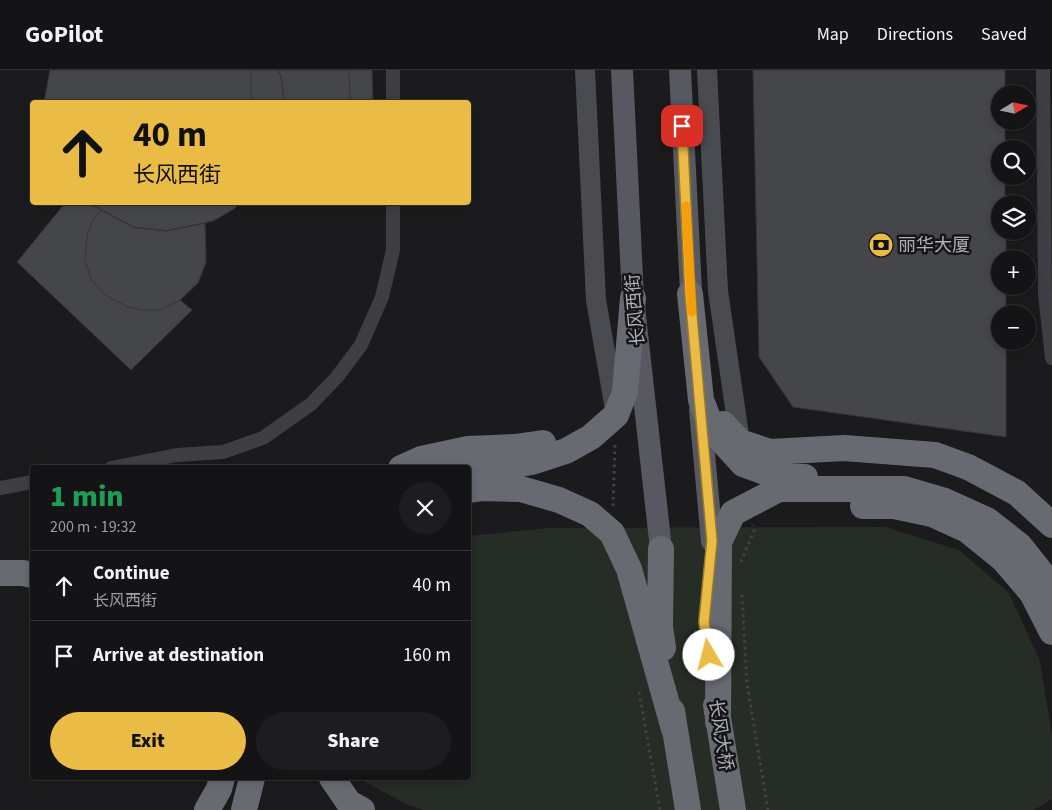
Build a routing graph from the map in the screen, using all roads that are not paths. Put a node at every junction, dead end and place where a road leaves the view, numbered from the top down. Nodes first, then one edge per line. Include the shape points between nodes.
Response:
1 (393, 70) edge
2 (585, 70) edge
3 (622, 70) edge
4 (680, 70) edge
5 (707, 70) edge
6 (1043, 70) edge
7 (393, 100) edge
8 (393, 205) edge
9 (690, 294) junction
10 (633, 298) junction
11 (1052, 358) edge
12 (701, 400) junction
13 (616, 415) junction
14 (740, 442) junction
15 (126, 465) edge
16 (408, 465) edge
17 (471, 472) edge
18 (30, 482) edge
19 (0, 488) edge
20 (471, 490) edge
21 (471, 507) edge
22 (742, 509) junction
23 (1052, 525) edge
24 (612, 533) junction
25 (712, 541) joint
26 (661, 549) joint
27 (1052, 566) edge
28 (0, 573) edge
29 (30, 575) edge
30 (1052, 591) edge
31 (1052, 632) edge
32 (718, 722) junction
33 (674, 729) junction
34 (222, 780) edge
35 (255, 780) edge
36 (256, 780) edge
37 (333, 780) edge
38 (207, 810) edge
39 (244, 810) edge
40 (263, 810) edge
41 (362, 810) edge
42 (688, 810) edge
43 (733, 810) edge

1 - 7 street
2 - 13 street via 596,300
3 - 10 main road, 长风西街
4 - 9 main road
5 - 14 street via 718,291
6 - 11 street via 1045,294
8 - 15 street via 393,250 382,297 360,345 337,377 311,404 263,438 223,452 177,455
9 - 12 highway
9 - 25 main road
10 - 13 highway via 625,392
10 - 26 main road, 长风西街
12 - 14 highway
12 - 27 highway via 713,431 743,464 779,477 906,477 950,489 993,510 1028,538
13 - 16 highway via 557,441 468,448
13 - 17 highway via 591,437 566,451 532,462
14 - 23 highway via 770,452 844,448 935,456 968,467 1017,493
18 - 19 street
20 - 24 highway via 521,489 559,500 590,514
21 - 24 highway via 530,505 562,512
22 - 30 highway via 779,489 904,489 945,501 987,520 1020,546
22 - 31 highway via 894,506 932,514 967,530 1004,560 1032,592
22 - 32 highway via 718,542
24 - 33 highway via 629,569
25 - 32 highway, 长风大桥 via 704,622
26 - 33 highway via 660,627
28 - 29 highway
32 - 43 highway, 长风大桥
33 - 42 highway
34 - 38 highway
35 - 39 highway
36 - 40 highway
37 - 41 highway via 349,803

